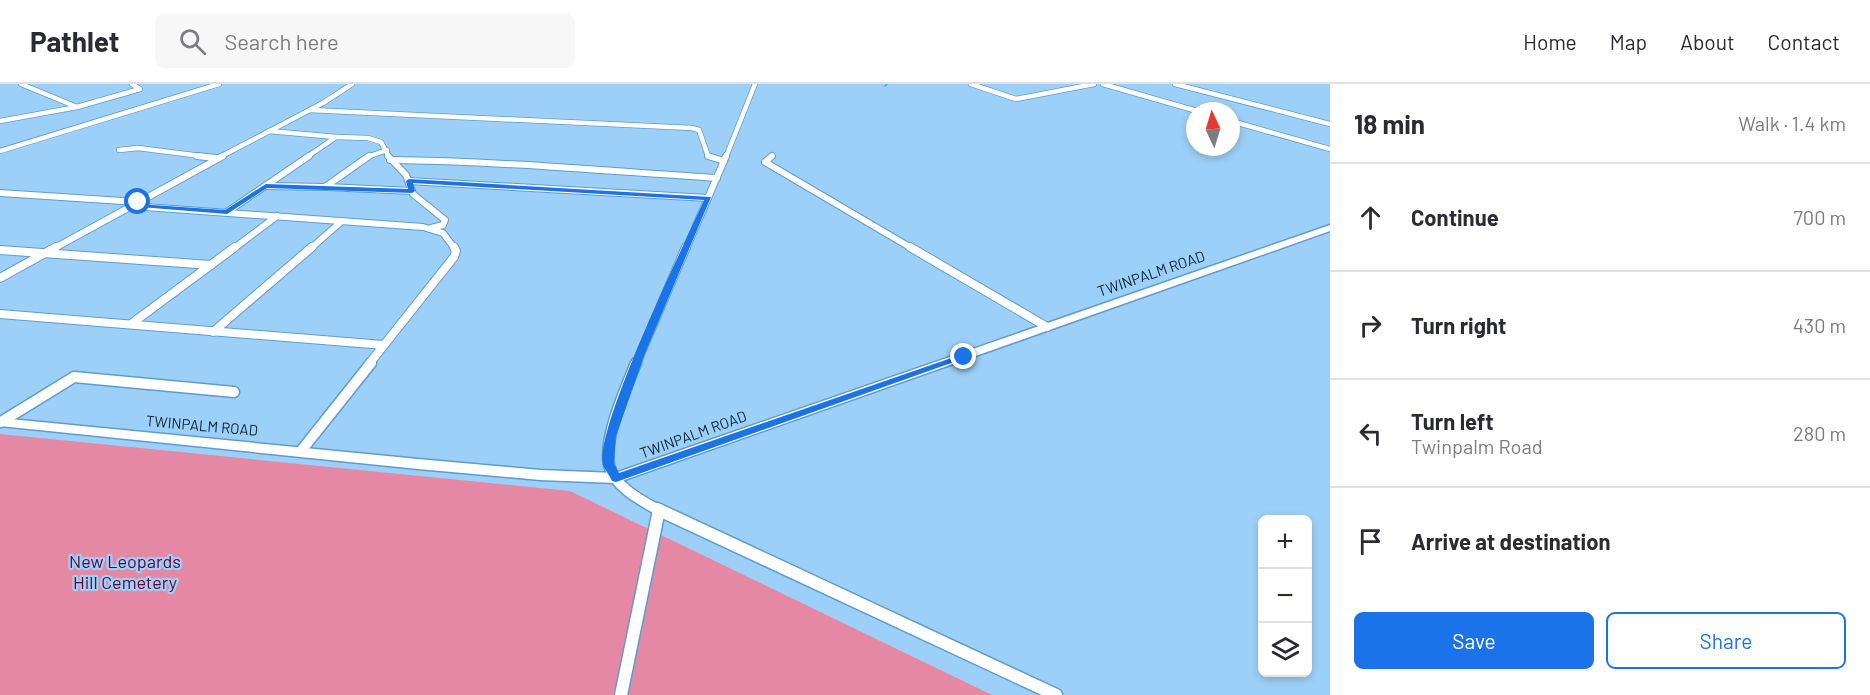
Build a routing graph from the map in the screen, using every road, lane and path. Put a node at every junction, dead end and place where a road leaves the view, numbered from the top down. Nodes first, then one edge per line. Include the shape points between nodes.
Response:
1 (21, 84) edge
2 (132, 84) edge
3 (219, 84) edge
4 (352, 84) edge
5 (755, 84) edge
6 (971, 84) edge
7 (1094, 84) edge
8 (1103, 84) edge
9 (1175, 84) edge
10 (77, 106) junction
11 (1186, 108) edge
12 (310, 110) junction
13 (0, 121) edge
14 (1240, 124) edge
15 (1330, 124) edge
16 (269, 130) junction
17 (336, 137) junction
18 (1330, 149) edge
19 (119, 150) dead end
20 (387, 150) junction
21 (0, 151) edge
22 (772, 156) dead end
23 (218, 158) junction
24 (390, 160) junction
25 (724, 161) junction
26 (717, 178) junction
27 (409, 181) junction
28 (266, 186) junction
29 (325, 187) junction
30 (412, 191) junction
31 (0, 193) edge
32 (708, 198) junction
33 (134, 204) junction
34 (227, 212) junction
35 (277, 216) junction
36 (342, 220) junction
37 (431, 228) junction
38 (1330, 228) edge
39 (0, 250) edge
40 (43, 253) junction
41 (211, 265) junction
42 (0, 278) edge
43 (0, 314) edge
44 (131, 324) junction
45 (1047, 327) junction
46 (213, 332) junction
47 (384, 345) junction
48 (234, 392) dead end
49 (1, 422) edge
50 (301, 451) junction
51 (616, 478) junction
52 (659, 510) junction
53 (621, 695) edge
54 (1056, 695) edge

1 - 10 street
2 - 10 street via 140,89
3 - 21 street
4 - 12 street
5 - 25 street
6 - 7 street via 1016,99
8 - 11 street
9 - 15 street
10 - 13 street
12 - 16 street
12 - 25 street via 692,128 699,130 708,156
14 - 18 street
16 - 17 street
16 - 23 street
17 - 20 street via 379,140
17 - 28 street
19 - 23 street via 138,148
20 - 24 street
20 - 29 street via 368,156
22 - 45 street via 765,162
23 - 33 street
24 - 26 street via 480,161
24 - 27 street via 405,172
25 - 26 street
26 - 32 street
27 - 30 street
27 - 32 street
28 - 29 street
28 - 34 street
29 - 30 street
30 - 37 street via 444,220 443,225
31 - 33 street
32 - 51 street via 639,356 614,426 608,464
33 - 34 street
33 - 40 street
34 - 35 street
35 - 36 street
35 - 41 street
36 - 37 street
36 - 46 street
37 - 47 street via 448,236 456,250 454,257
38 - 45 main road, TWINPALM ROAD
39 - 40 street
40 - 41 street
40 - 42 street
41 - 44 street
43 - 44 street
44 - 46 street
45 - 51 main road, TWINPALM ROAD
46 - 47 street
47 - 50 street
48 - 49 street via 74,377
49 - 50 main road, TWINPALM ROAD
50 - 51 main road, TWINPALM ROAD via 507,472
51 - 52 street via 629,492
52 - 53 street
52 - 54 street

